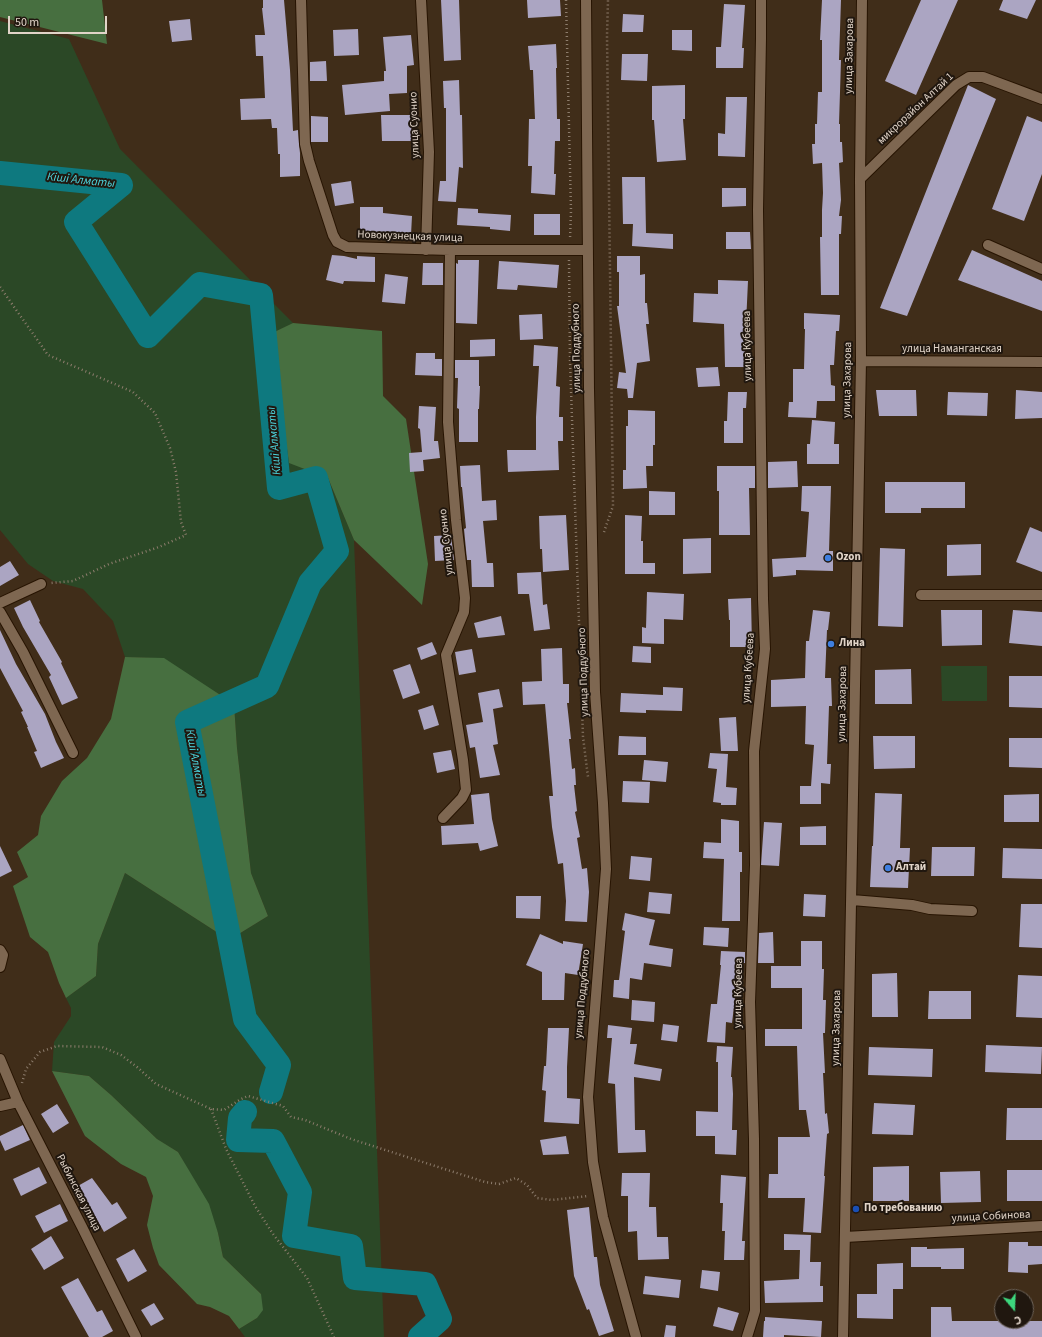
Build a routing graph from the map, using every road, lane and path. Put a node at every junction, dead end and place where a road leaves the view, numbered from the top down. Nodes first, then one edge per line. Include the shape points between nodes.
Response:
1 (301, 0) edge
2 (421, 0) edge
3 (566, 0) edge
4 (586, 0) edge
5 (608, 0) edge
6 (760, 0) edge
7 (862, 0) edge
8 (1042, 99) edge
9 (860, 179) junction
10 (988, 245) dead end
11 (426, 250) junction
12 (450, 250) junction
13 (588, 250) junction
14 (569, 251) junction
15 (1042, 269) edge
16 (0, 287) edge
17 (861, 361) junction
18 (1042, 362) edge
19 (604, 533) dead end
20 (41, 584) joint
21 (921, 595) dead end
22 (1042, 595) edge
23 (0, 603) edge
24 (0, 612) edge
25 (72, 753) dead end
26 (588, 779) dead end
27 (443, 818) dead end
28 (852, 900) junction
29 (972, 912) dead end
30 (0, 950) edge
31 (0, 967) edge
32 (0, 1059) edge
33 (18, 1102) junction
34 (0, 1106) edge
35 (211, 1109) junction
36 (599, 1195) junction
37 (1042, 1226) edge
38 (845, 1237) junction
39 (136, 1337) edge
40 (334, 1337) edge
41 (636, 1337) edge
42 (747, 1337) edge
43 (843, 1337) edge

1 - 11 street, Новокузнецкая улица via 305,144 333,235 337,242 347,247
2 - 11 street, улица Суонио via 429,152
3 - 14 path via 571,211
4 - 13 street, улица Поддубного
5 - 19 path via 613,506
6 - 42 street, улица Кубеева via 762,38 758,210 765,649 754,751 755,866 750,1002 755,1311
7 - 9 street, улица Захарова
8 - 9 street, микрорайон Алтай 1 via 983,77 969,77 956,85
9 - 17 street, улица Захарова
10 - 15 street
11 - 12 street, Новокузнецкая улица
12 - 14 street, Новокузнецкая улица
12 - 27 street, улица Суонио via 448,422 465,598 464,612 446,655 466,790
13 - 14 street, Новокузнецкая улица
13 - 36 street, улица Поддубного via 595,692 606,869 588,1097 593,1162
14 - 26 path via 570,361 583,737
16 - 20 path via 48,355 133,392 155,413 170,448 176,472 181,522 186,535 109,564 73,581
17 - 18 street, улица Наманганская
17 - 28 street, улица Захарова
20 - 23 street
21 - 22 street
24 - 25 street
28 - 29 street
28 - 38 street, улица Захарова
30 - 31 street via 3,954
32 - 33 street, Рыбинская улица
33 - 34 street
33 - 35 path via 26,1069 40,1052 57,1046 102,1047 121,1055 156,1084
33 - 39 street, Рыбинская улица
35 - 36 path via 224,1110 248,1096 283,1106 291,1117 305,1120 351,1139 485,1182 499,1184 516,1178 527,1185 537,1198 552,1200
35 - 40 path via 226,1149 255,1206 307,1278
36 - 41 street, улица Поддубного
37 - 38 street, улица Собинова
38 - 43 street, улица Захарова

